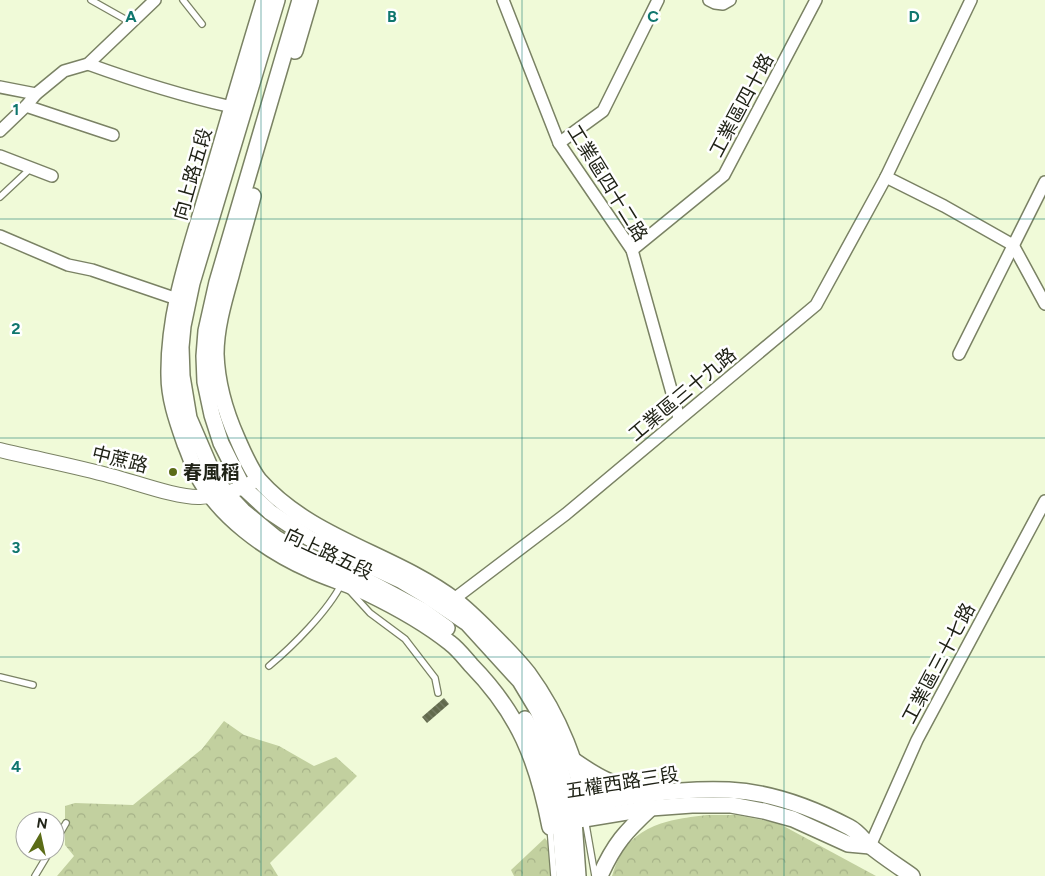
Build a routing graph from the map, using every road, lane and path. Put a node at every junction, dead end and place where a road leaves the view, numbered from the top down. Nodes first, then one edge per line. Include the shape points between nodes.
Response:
1 (91, 0) edge
2 (155, 0) edge
3 (183, 0) edge
4 (264, 0) edge
5 (277, 0) edge
6 (300, 0) edge
7 (310, 0) edge
8 (503, 0) edge
9 (658, 0) edge
10 (709, 0) edge
11 (730, 0) edge
12 (816, 0) edge
13 (971, 0) edge
14 (130, 22) junction
15 (202, 24) dead end
16 (88, 64) junction
17 (0, 87) edge
18 (36, 94) junction
19 (26, 106) junction
20 (232, 107) junction
21 (0, 131) edge
22 (114, 135) dead end
23 (559, 143) junction
24 (0, 156) edge
25 (31, 168) junction
26 (52, 176) dead end
27 (886, 177) junction
28 (1045, 182) edge
29 (0, 197) edge
30 (0, 236) edge
31 (1013, 245) junction
32 (632, 250) junction
33 (177, 299) junction
34 (1045, 304) edge
35 (959, 354) dead end
36 (679, 418) junction
37 (0, 450) edge
38 (196, 473) junction
39 (259, 479) junction
40 (243, 487) junction
41 (181, 494) junction
42 (218, 494) junction
43 (1045, 501) edge
44 (342, 583) junction
45 (454, 599) junction
46 (269, 666) dead end
47 (0, 677) edge
48 (33, 685) dead end
49 (438, 692) dead end
50 (573, 760) junction
51 (649, 801) junction
52 (566, 816) junction
53 (870, 846) junction
54 (44, 861) edge
55 (35, 876) edge
56 (554, 876) edge
57 (564, 876) edge
58 (578, 876) edge
59 (595, 876) edge
60 (600, 876) edge
61 (912, 876) edge

1 - 14 lane
2 - 14 street
3 - 15 lane
4 - 20 main road, 向上路五段
5 - 42 main road, 向上路五段 via 192,283 183,326 182,376 189,418 214,476
6 - 40 main road, 向上路五段 via 217,282 206,331 205,382 212,415
7 - 39 main road, 向上路五段 via 216,335 218,378 225,411 243,453
8 - 23 street, 工業區四十二路
9 - 23 street via 602,110
10 - 11 street via 723,4
12 - 32 street, 工業區四十路 via 724,175
13 - 27 street, 工業區三十九路
14 - 16 street
16 - 18 street via 64,71
16 - 20 street
17 - 18 street
18 - 19 street
19 - 21 street
19 - 22 street
20 - 33 main road, 向上路五段
23 - 32 street, 工業區四十二路
24 - 25 street
25 - 26 street
25 - 29 lane
27 - 31 street
27 - 36 street, 工業區三十九路 via 816,305
28 - 31 street
30 - 33 street via 68,265
31 - 34 street
31 - 35 street
32 - 36 street, 工業區四十二路
33 - 38 main road, 向上路五段 via 170,348 170,398
36 - 45 street, 工業區三十九路 via 566,514
37 - 41 street, 中蔗路
38 - 41 street via 191,486
38 - 42 main road, 向上路五段
39 - 40 street, 中蔗路
39 - 45 main road, 向上路五段 via 294,512
40 - 42 street, 中蔗路
40 - 52 main road, 向上路五段 via 276,516 309,538 402,581 467,623 520,681 538,711 558,758
41 - 42 street, 中蔗路 via 199,497
42 - 44 main road, 向上路五段 via 239,526 275,551
42 - 52 main road, 向上路五段 via 276,538 306,556 366,580 422,610 458,637 493,674 518,708 540,745
43 - 53 street, 工業區三十七路 via 918,740
44 - 46 lane via 334,598
44 - 49 lane via 370,613 405,639 435,678
44 - 52 main road, 向上路五段 via 416,618 452,644 502,699
45 - 50 main road, 向上路五段 via 528,673 553,713
47 - 48 lane
50 - 51 main road via 604,781
50 - 52 main road, 向上路五段
51 - 52 main road, 五權西路三段
51 - 53 main road, 五權西路三段 via 730,790 768,796 794,803 851,828
51 - 60 main road via 608,857
52 - 56 lane, 向上路五段
52 - 57 main road, 向上路五段
52 - 58 main road, 向上路五段
52 - 59 lane, 向上路五段
53 - 61 main road, 五權西路三段
54 - 55 lane

